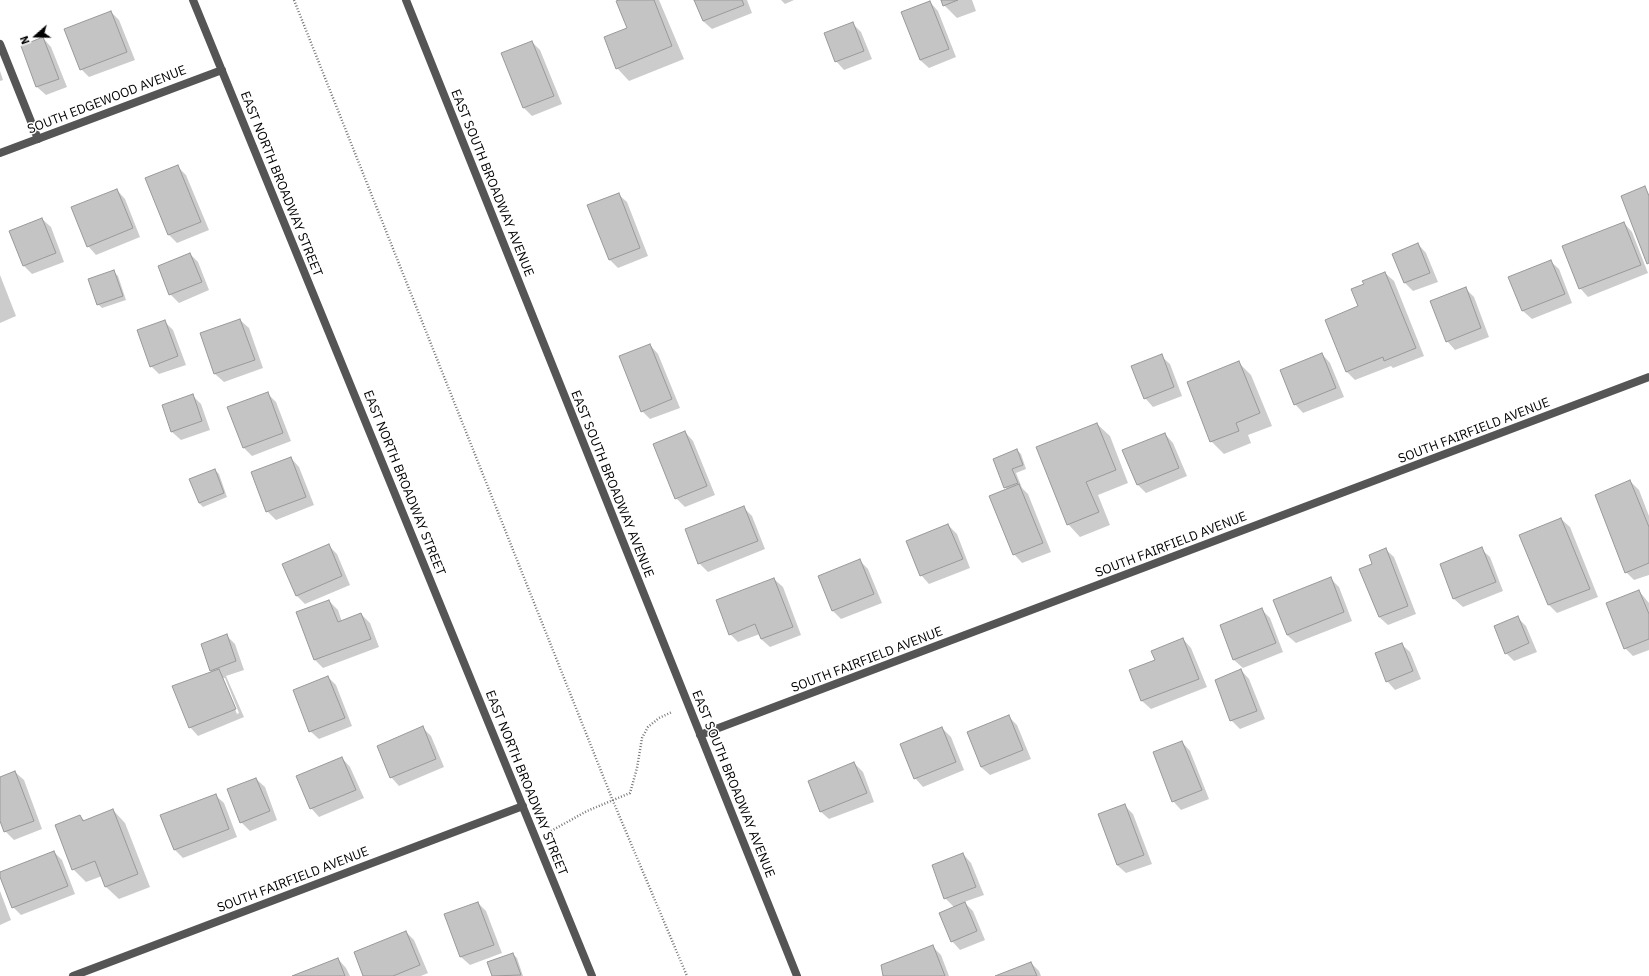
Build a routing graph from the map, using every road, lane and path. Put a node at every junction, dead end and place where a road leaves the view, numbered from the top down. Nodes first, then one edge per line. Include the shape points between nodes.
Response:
1 (194, 0) edge
2 (294, 0) edge
3 (406, 0) edge
4 (0, 44) edge
5 (222, 70) junction
6 (38, 139) junction
7 (0, 153) edge
8 (1649, 377) edge
9 (688, 705) junction
10 (700, 735) junction
11 (613, 801) junction
12 (523, 806) junction
13 (536, 837) junction
14 (72, 976) edge
15 (592, 976) edge
16 (687, 976) edge
17 (797, 976) edge

1 - 5 street, EAST NORTH BROADWAY STREET
2 - 11 path
3 - 9 street, EAST SOUTH BROADWAY AVENUE
4 - 6 street
5 - 6 street, SOUTH EDGEWOOD AVENUE
5 - 12 street, EAST NORTH BROADWAY STREET
6 - 7 street, SOUTH EDGEWOOD AVENUE
8 - 10 street, SOUTH FAIRFIELD AVENUE
9 - 10 street, EAST SOUTH BROADWAY AVENUE
9 - 11 path via 659,718 648,727 642,738 630,793
10 - 17 street, EAST SOUTH BROADWAY AVENUE
11 - 13 path
11 - 16 path
12 - 13 street, EAST NORTH BROADWAY STREET
12 - 14 street, SOUTH FAIRFIELD AVENUE
13 - 15 street, EAST NORTH BROADWAY STREET

